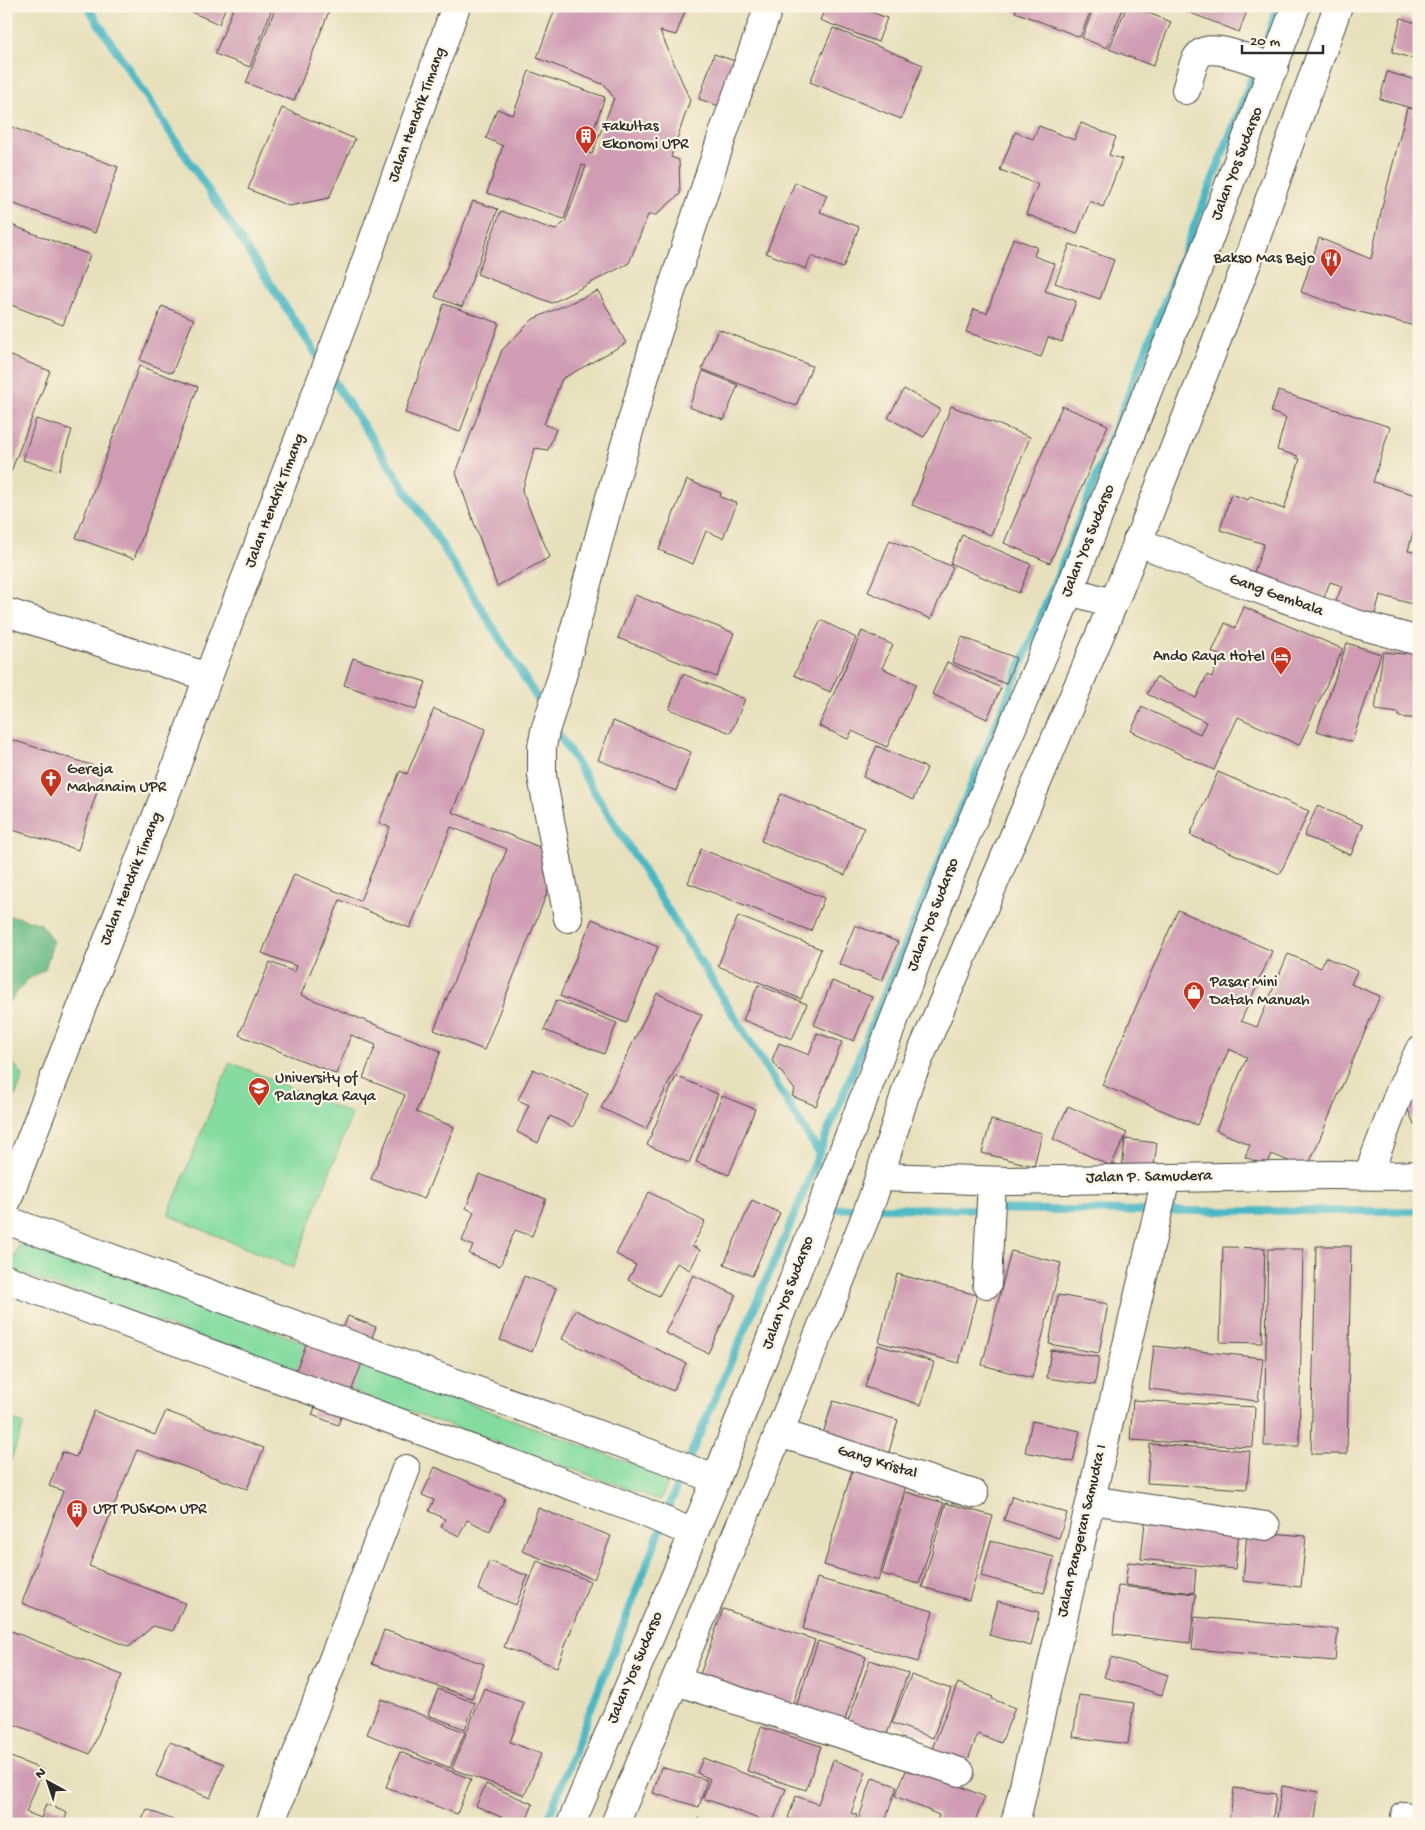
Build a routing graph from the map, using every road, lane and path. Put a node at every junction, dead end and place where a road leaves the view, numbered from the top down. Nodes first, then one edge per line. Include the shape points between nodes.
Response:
1 (456, 6) edge
2 (769, 6) edge
3 (1296, 6) edge
4 (1338, 6) edge
5 (1274, 68) junction
6 (1186, 90) dead end
7 (1227, 192) junction
8 (1267, 202) junction
9 (1137, 541) junction
10 (1070, 591) junction
11 (1112, 603) junction
12 (6, 612) edge
13 (1419, 641) edge
14 (208, 677) junction
15 (568, 918) dead end
16 (1419, 1052) edge
17 (1368, 1175) junction
18 (1419, 1175) edge
19 (1166, 1178) junction
20 (992, 1181) junction
21 (876, 1187) junction
22 (6, 1204) edge
23 (6, 1220) edge
24 (6, 1278) edge
25 (988, 1284) dead end
26 (779, 1433) junction
27 (406, 1469) dead end
28 (716, 1480) junction
29 (974, 1494) dead end
30 (1091, 1500) junction
31 (1266, 1526) dead end
32 (693, 1533) junction
33 (676, 1681) junction
34 (960, 1772) dead end
35 (270, 1824) edge
36 (571, 1824) edge
37 (615, 1824) edge
38 (1015, 1824) edge

1 - 14 street, Jalan Hendrik Timang via 353,297
2 - 15 street via 657,334 545,731 542,776
3 - 5 street, Jalan Yos Sudarso
4 - 8 street
5 - 6 street via 1233,54 1208,51 1201,53 1195,61
5 - 7 street, Jalan Yos Sudarso
7 - 8 street
7 - 10 street, Jalan Yos Sudarso
8 - 9 street via 1248,260
9 - 11 street
9 - 13 street, Gang Gembala via 1214,573 1353,623
10 - 11 street
10 - 28 street, Jalan Yos Sudarso via 959,852
11 - 21 street via 910,1082
12 - 14 street
14 - 22 street, Jalan Hendrik Timang
16 - 17 street via 1398,1096
17 - 18 street, Jalan P. Samudera
17 - 19 street, Jalan P. Samudera
19 - 20 street, Jalan P. Samudera
19 - 30 street, Jalan Pangeran Samudra I
20 - 21 street, Jalan P. Samudera
20 - 25 street
21 - 26 street
23 - 28 street
24 - 32 street
26 - 29 street, Gang Kristal
26 - 33 street
27 - 35 street
28 - 32 street, Jalan Yos Sudarso
30 - 31 street
30 - 38 street, Jalan Pangeran Samudra I
32 - 36 street, Jalan Yos Sudarso
33 - 34 street
33 - 37 street

